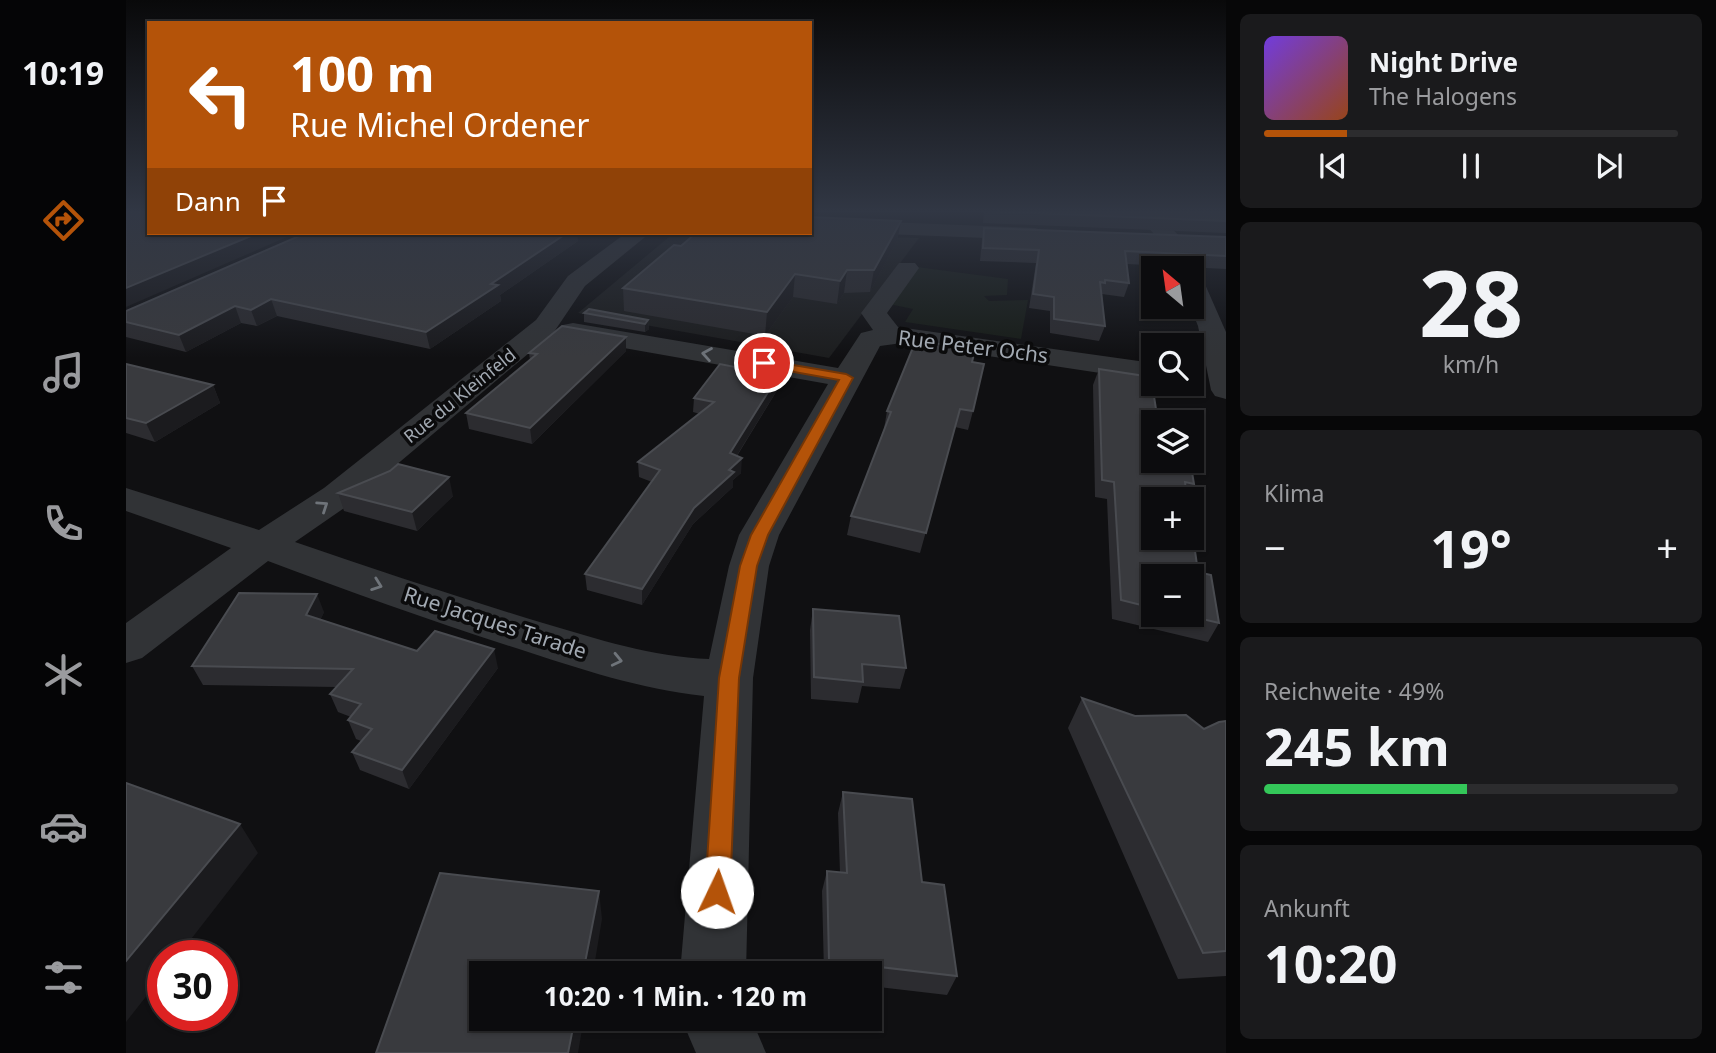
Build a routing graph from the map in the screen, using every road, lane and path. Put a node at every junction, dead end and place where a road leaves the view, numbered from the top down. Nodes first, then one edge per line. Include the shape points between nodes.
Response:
1 (603, 260) edge
2 (907, 268) dead end
3 (1204, 303) edge
4 (545, 326) junction
5 (1218, 327) edge
6 (891, 337) junction
7 (1141, 370) edge
8 (846, 378) junction
9 (1204, 381) edge
10 (1225, 386) edge
11 (126, 499) edge
12 (267, 544) junction
13 (126, 646) edge
14 (729, 678) junction
15 (714, 961) edge
16 (721, 1031) edge
17 (731, 1053) edge

1 - 4 street, Rue du Kleinfeld via 576,281
2 - 6 street via 874,313
3 - 5 street
8 -> 4 street
12 -> 4 street, Rue du Kleinfeld via 337,496
5 - 10 street
6 - 7 street, Rue Peter Ochs
6 - 8 street, Rue Peter Ochs via 871,339
8 - 14 street, Rue Peter Ochs via 760,535 749,566
9 - 10 street
11 - 12 street
12 - 13 street, Rue du Kleinfeld
12 -> 14 street, Rue Jacques Tarade via 437,607 580,651 707,678
14 - 15 street, Rue Peter Ochs
16 - 17 street

